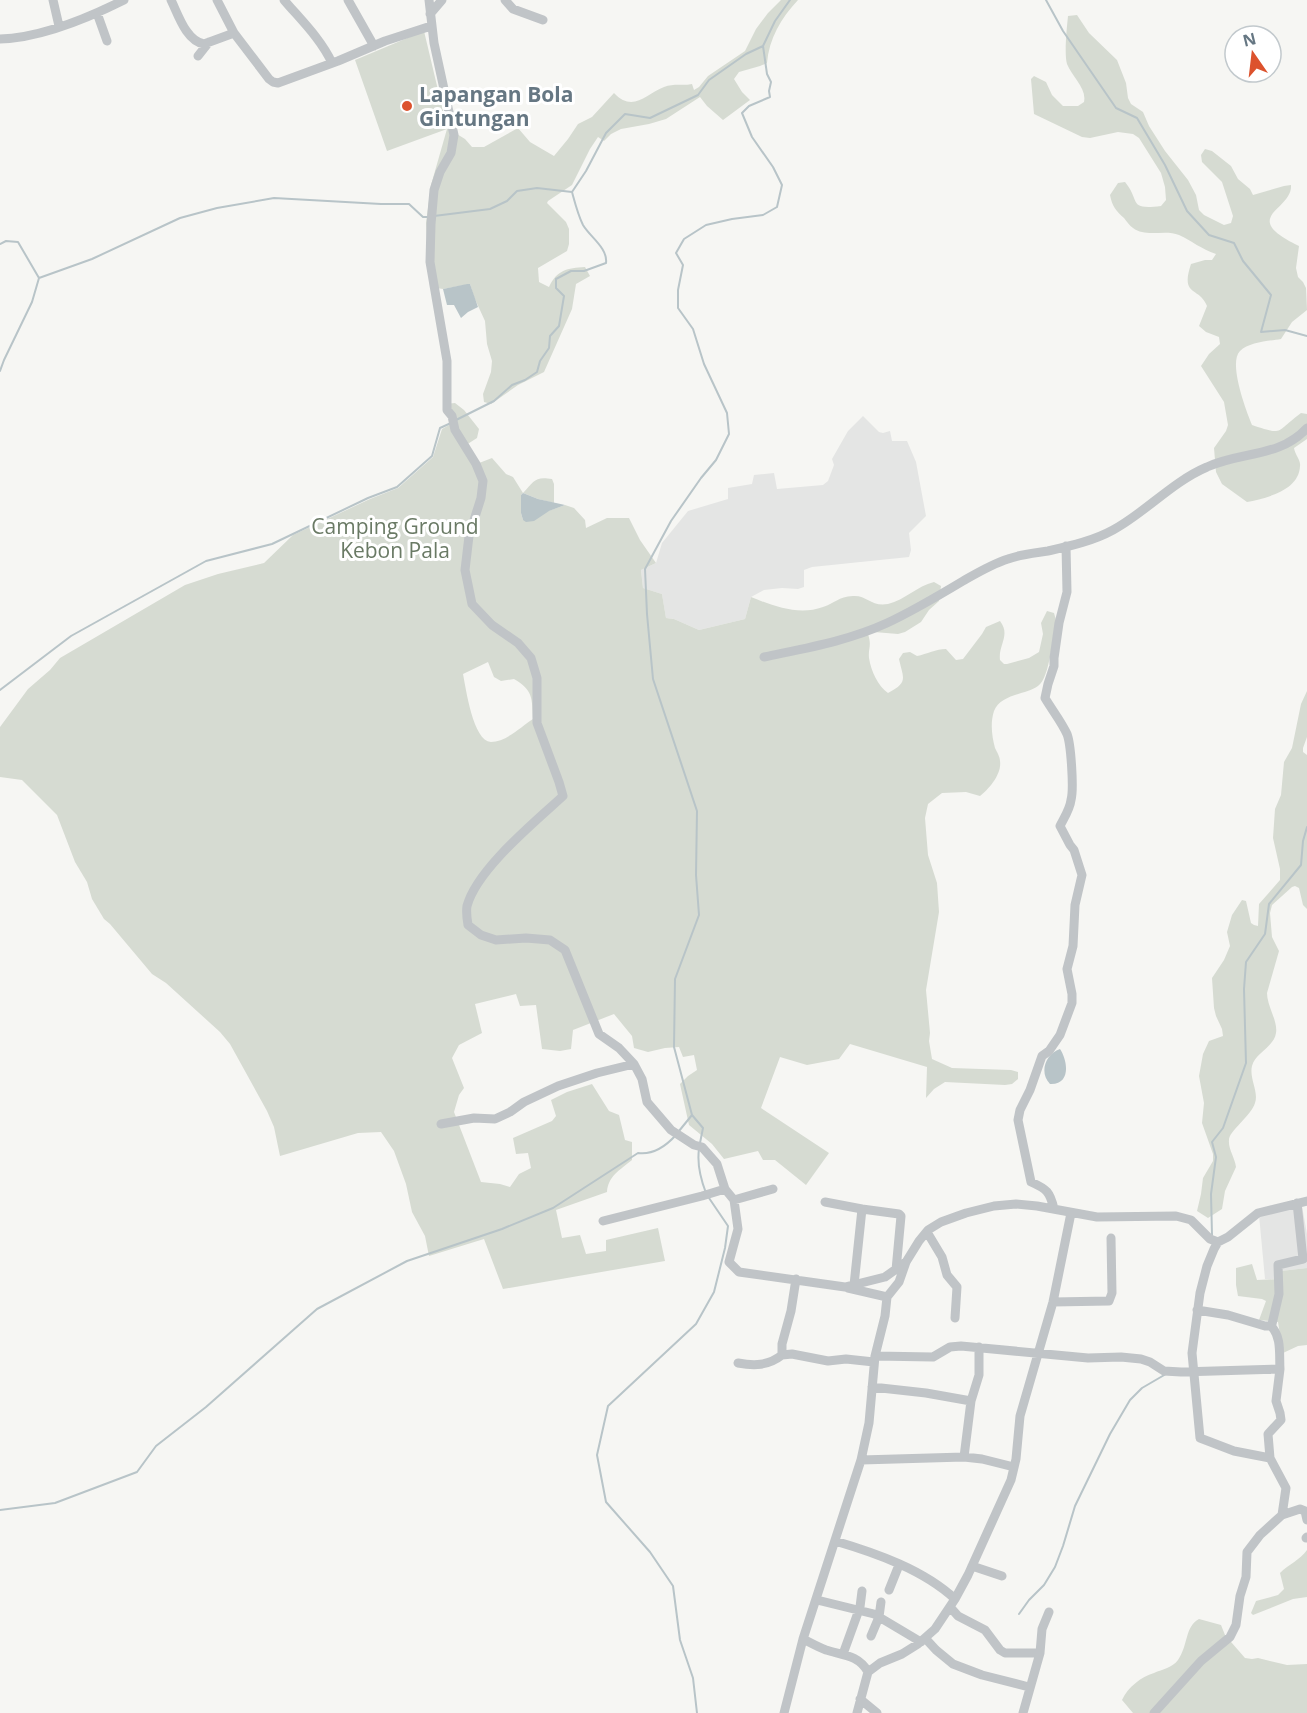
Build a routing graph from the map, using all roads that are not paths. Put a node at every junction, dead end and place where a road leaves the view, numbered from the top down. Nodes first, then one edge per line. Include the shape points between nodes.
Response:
1 (53, 0) edge
2 (124, 0) edge
3 (171, 0) edge
4 (217, 0) edge
5 (284, 0) edge
6 (348, 0) edge
7 (429, 0) edge
8 (442, 0) edge
9 (505, 0) edge
10 (98, 13) junction
11 (430, 14) junction
12 (543, 20) dead end
13 (60, 26) junction
14 (431, 26) junction
15 (234, 33) junction
16 (0, 39) edge
17 (107, 41) dead end
18 (210, 42) junction
19 (374, 46) junction
20 (198, 56) dead end
21 (332, 63) junction
22 (1307, 428) edge
23 (1066, 546) junction
24 (764, 657) dead end
25 (634, 1064) junction
26 (441, 1124) dead end
27 (725, 1189) junction
28 (773, 1189) dead end
29 (734, 1200) junction
30 (825, 1202) dead end
31 (1302, 1202) edge
32 (862, 1209) junction
33 (1054, 1209) junction
34 (1071, 1214) junction
35 (603, 1221) dead end
36 (927, 1232) junction
37 (1111, 1239) dead end
38 (1215, 1242) junction
39 (906, 1262) junction
40 (896, 1270) junction
41 (796, 1279) junction
42 (850, 1286) junction
43 (887, 1297) junction
44 (1053, 1302) junction
45 (1197, 1310) junction
46 (956, 1318) dead end
47 (1271, 1326) junction
48 (979, 1347) junction
49 (1038, 1353) junction
50 (782, 1355) junction
51 (874, 1359) junction
52 (738, 1364) dead end
53 (1280, 1369) junction
54 (1193, 1372) junction
55 (872, 1387) junction
56 (971, 1401) junction
57 (964, 1457) junction
58 (1267, 1457) junction
59 (861, 1460) junction
60 (1014, 1467) junction
61 (1282, 1515) junction
62 (1307, 1520) edge
63 (836, 1541) junction
64 (899, 1565) junction
65 (972, 1566) junction
66 (1002, 1576) dead end
67 (889, 1590) dead end
68 (862, 1591) dead end
69 (817, 1600) junction
70 (881, 1602) dead end
71 (953, 1603) junction
72 (859, 1610) junction
73 (1048, 1612) dead end
74 (879, 1617) junction
75 (871, 1636) dead end
76 (803, 1639) junction
77 (923, 1640) junction
78 (1040, 1653) junction
79 (843, 1654) junction
80 (867, 1672) junction
81 (1029, 1687) junction
82 (860, 1699) junction
83 (784, 1713) edge
84 (857, 1713) edge
85 (877, 1713) edge
86 (1023, 1713) edge
87 (1154, 1713) edge

1 - 13 street
2 - 10 street
3 - 18 street via 194,40
4 - 15 street
5 - 21 street
6 - 19 street
7 - 11 street
8 - 11 street
9 - 12 street via 513,9
10 - 13 street
10 - 17 street
11 - 14 street
13 - 16 street
14 - 19 street
14 - 25 street via 454,135 431,205 431,273 447,361 447,410 483,481 465,570 472,604 531,658 537,678 537,723 562,796 486,871 469,900 468,925 496,940 550,940 565,950 600,1034
15 - 18 street
15 - 21 street via 273,82 283,82
18 - 20 street
19 - 21 street
22 - 23 street via 1271,451 1237,456 1204,468 1113,530
23 - 24 street via 1008,559 863,632
23 - 33 street via 1067,592 1045,698 1067,734 1071,751 1072,800 1060,826 1082,875 1075,905 1074,946 1067,969 1072,1003 1060,1035 1042,1056 1018,1120 1031,1182 1047,1190
25 - 26 street via 558,1086 495,1119
25 - 27 street via 647,1102 671,1130 698,1146 717,1164
27 - 29 street
27 - 35 street
28 - 29 street
29 - 41 street via 738,1229 729,1262 740,1272
30 - 32 street
31 - 38 street via 1258,1213 1228,1237
31 - 47 street via 1303,1258 1278,1265 1279,1294
32 - 40 street via 901,1216
32 - 42 street
33 - 34 street
33 - 36 street via 1016,1204 994,1206 948,1219
34 - 38 street via 1176,1216 1191,1220
34 - 44 street
36 - 39 street
36 - 46 street via 942,1257 947,1275 957,1286
37 - 44 street via 1109,1301
38 - 45 street
39 - 40 street
39 - 43 street via 899,1282
40 - 42 street
41 - 42 street
41 - 50 street
42 - 43 street
43 - 51 street
44 - 49 street
45 - 47 street
45 - 54 street
47 - 53 street via 1277,1332
48 - 49 street
48 - 51 street via 954,1346 933,1357
48 - 56 street via 980,1375
49 - 54 street via 1141,1359 1164,1371
49 - 60 street via 1020,1416
50 - 51 street via 792,1353 828,1361
50 - 52 street via 766,1364
51 - 55 street
53 - 54 street
53 - 58 street via 1276,1401 1281,1420 1268,1434
54 - 58 street via 1200,1438 1234,1451
55 - 56 street
55 - 59 street
56 - 57 street
57 - 59 street
57 - 60 street
58 - 61 street via 1286,1490
59 - 63 street
60 - 65 street
61 - 62 street via 1300,1509 1305,1511
61 - 87 street via 1247,1552 1246,1577 1230,1637 1193,1669
63 - 64 street
63 - 69 street
64 - 67 street
64 - 71 street via 939,1586
65 - 66 street
65 - 71 street
68 - 72 street
69 - 72 street
69 - 76 street
70 - 74 street
71 - 77 street
71 - 78 street via 958,1616 985,1630 1005,1653
72 - 74 street
72 - 79 street
73 - 78 street
74 - 75 street
74 - 77 street
76 - 79 street
76 - 83 street
77 - 80 street
77 - 81 street via 954,1664
78 - 81 street
79 - 80 street via 861,1662
80 - 82 street
81 - 86 street
82 - 84 street
82 - 85 street

